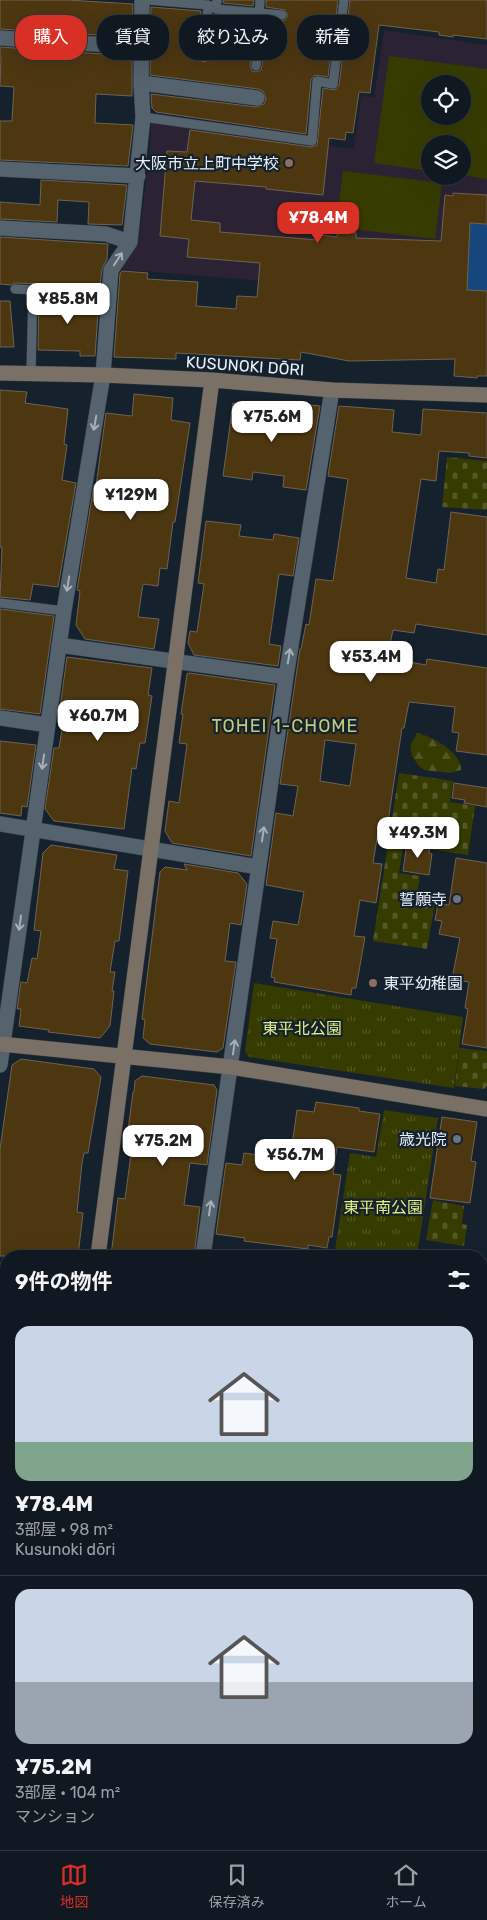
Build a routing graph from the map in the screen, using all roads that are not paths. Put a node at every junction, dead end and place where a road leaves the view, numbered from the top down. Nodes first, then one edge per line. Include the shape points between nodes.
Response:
1 (142, 0) edge
2 (148, 0) edge
3 (260, 0) edge
4 (344, 0) edge
5 (214, 5) edge
6 (259, 13) junction
7 (142, 15) edge
8 (282, 15) dead end
9 (0, 38) edge
10 (97, 44) edge
11 (141, 60) edge
12 (256, 66) dead end
13 (141, 83) junction
14 (257, 98) dead end
15 (143, 117) junction
16 (0, 169) edge
17 (138, 176) junction
18 (0, 228) edge
19 (130, 242) junction
20 (15, 289) dead end
21 (34, 290) junction
22 (108, 293) junction
23 (0, 373) edge
24 (31, 373) junction
25 (103, 375) junction
26 (212, 380) junction
27 (332, 390) junction
28 (487, 395) edge
29 (0, 603) edge
30 (64, 611) junction
31 (59, 645) junction
32 (176, 660) junction
33 (286, 677) junction
34 (0, 718) edge
35 (48, 725) junction
36 (0, 824) edge
37 (33, 829) junction
38 (151, 849) junction
39 (258, 867) junction
40 (1, 1044) edge
41 (123, 1058) junction
42 (0, 1065) edge
43 (231, 1067) junction
44 (487, 1109) edge
45 (99, 1250) edge
46 (204, 1250) edge

1 - 7 street
2 - 5 lane
3 - 6 lane
4 - 15 lane via 333,84 317,81 312,141
5 - 6 lane
6 - 8 lane
6 - 12 lane
9 - 10 street
11 - 13 street
13 - 14 street
13 - 15 street
15 - 17 street
16 - 17 street
17 - 19 street
18 - 19 street via 106,234
22 -> 19 street via 111,270
20 - 21 lane
21 - 22 lane
21 - 24 lane
22 - 25 street
23 - 24 street, KUSUNOKI DŌRI
24 - 25 street, KUSUNOKI DŌRI
25 - 26 street, KUSUNOKI DŌRI
25 -> 30 street
26 - 27 street, KUSUNOKI DŌRI
26 - 32 street
27 - 28 street, KUSUNOKI DŌRI
33 -> 27 street
29 - 30 lane
30 - 31 street
31 - 32 street
31 - 35 street
32 - 33 street
32 - 38 street
39 -> 33 street
34 - 35 street
35 -> 37 street
36 - 37 street
37 - 38 street
37 -> 40 street
38 - 39 street
38 - 41 street
43 -> 39 street
40 - 41 street
40 - 42 street
41 - 43 street
41 - 45 street
43 - 44 street
46 -> 43 street

